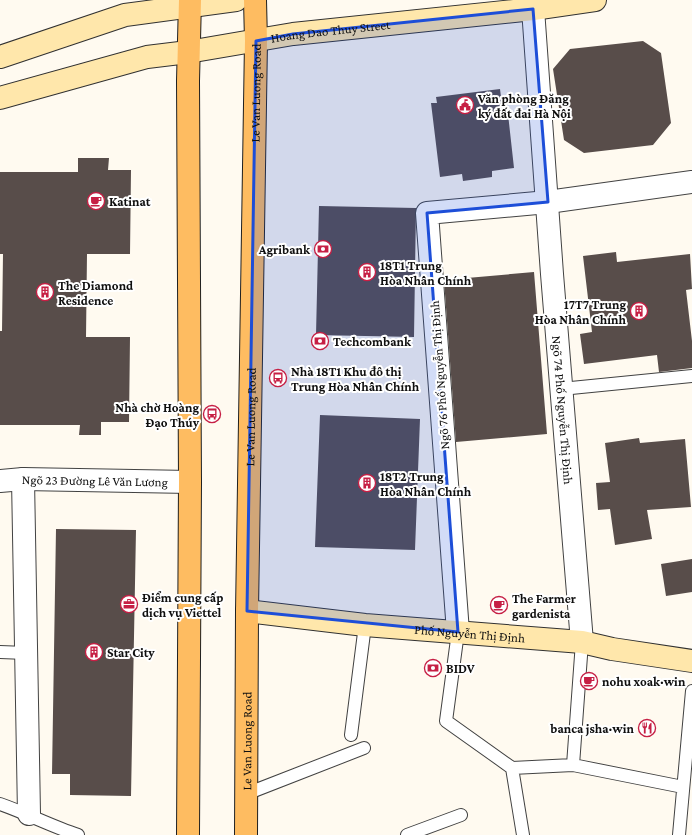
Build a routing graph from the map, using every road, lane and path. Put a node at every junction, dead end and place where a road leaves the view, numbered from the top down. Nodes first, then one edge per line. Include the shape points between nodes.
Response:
1 (236, 0) edge
2 (255, 0) edge
3 (595, 0) edge
4 (190, 3) edge
5 (533, 9) junction
6 (256, 41) junction
7 (188, 52) junction
8 (0, 57) edge
9 (0, 98) edge
10 (692, 182) edge
11 (548, 202) junction
12 (692, 376) edge
13 (562, 389) junction
14 (23, 479) junction
15 (0, 481) edge
16 (190, 482) junction
17 (247, 611) junction
18 (365, 625) junction
19 (458, 632) junction
20 (582, 642) junction
21 (0, 652) edge
22 (26, 653) junction
23 (692, 661) edge
24 (692, 691) edge
25 (351, 736) dead end
26 (364, 748) dead end
27 (573, 765) junction
28 (512, 768) junction
29 (683, 787) junction
30 (246, 794) junction
31 (0, 804) edge
32 (29, 814) junction
33 (461, 815) dead end
34 (52, 831) edge
35 (78, 835) edge
36 (188, 835) edge
37 (246, 835) edge
38 (407, 835) edge
39 (523, 835) edge
40 (680, 835) edge

1 - 4 main road
2 - 6 main road, Le Van Luong Road
3 - 5 main road, Hoang Dao Thuy Street
4 - 7 main road
4 - 8 main road via 125,15
5 - 6 main road, Hoang Dao Thuy Street via 293,34
5 - 11 street, Ngõ 74 Phố Nguyễn Thị Định
6 - 7 main road, Hoang Dao Thuy Street
6 - 17 main road, Le Van Luong Road
7 - 9 main road, Hoang Dao Thuy Street via 147,57
7 - 16 main road
10 - 11 street
11 - 13 street, Ngõ 74 Phố Nguyễn Thị Định
11 - 19 street, Ngõ 76 Phố Nguyễn Thị Định via 427,213
12 - 13 lane
13 - 20 street, Ngõ 74 Phố Nguyễn Thị Định
14 - 15 street, Ngõ 23 Đường Lê Văn Lương
14 - 16 street, Ngõ 23 Đường Lê Văn Lương
14 - 22 street
16 - 36 main road
17 - 18 main road, Phố Nguyễn Thị Định
17 - 30 main road, Le Van Luong Road
18 - 19 main road, Phố Nguyễn Thị Định
18 - 25 lane
19 - 20 main road, Phố Nguyễn Thị Định
19 - 28 lane via 446,721
20 - 23 main road, Phố Nguyễn Thị Định
20 - 27 lane
21 - 22 lane
22 - 32 street
24 - 29 lane
26 - 30 lane
27 - 28 lane
27 - 29 lane
28 - 39 lane
29 - 40 lane
30 - 37 main road, Le Van Luong Road
31 - 32 lane
32 - 34 lane
33 - 38 lane
34 - 35 lane

